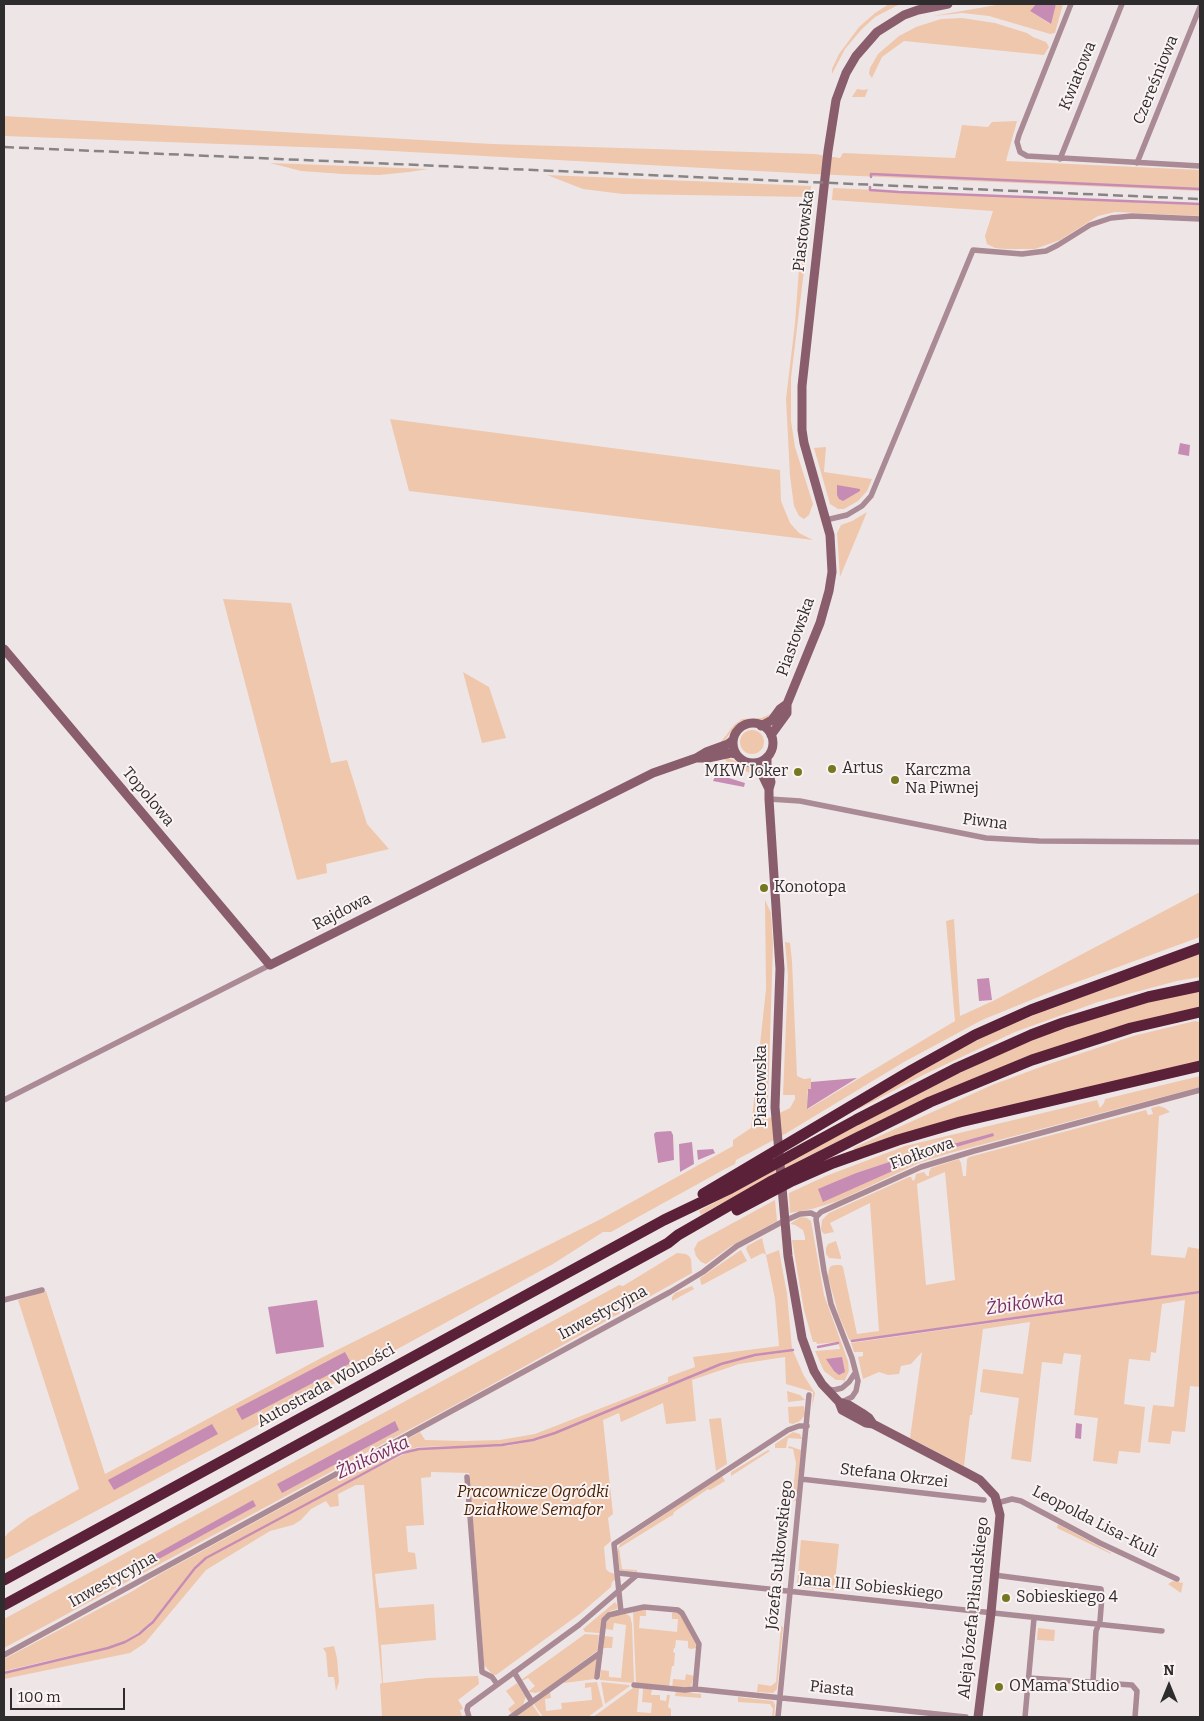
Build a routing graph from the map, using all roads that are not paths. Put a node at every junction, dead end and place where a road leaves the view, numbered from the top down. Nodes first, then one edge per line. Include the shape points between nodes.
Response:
1 (948, 4) edge
2 (1071, 4) edge
3 (1122, 4) edge
4 (1200, 7) edge
5 (1060, 159) junction
6 (1137, 163) junction
7 (1200, 166) edge
8 (1200, 220) edge
9 (826, 520) junction
10 (4, 649) edge
11 (787, 704) junction
12 (761, 726) junction
13 (770, 735) junction
14 (733, 740) junction
15 (736, 754) junction
16 (767, 757) junction
17 (696, 758) junction
18 (754, 763) junction
19 (769, 794) junction
20 (1200, 842) edge
21 (1200, 948) edge
22 (270, 965) junction
23 (1200, 986) edge
24 (1200, 1012) edge
25 (1200, 1066) edge
26 (1200, 1090) edge
27 (4, 1100) edge
28 (817, 1216) junction
29 (664, 1220) junction
30 (668, 1243) junction
31 (42, 1290) dead end
32 (4, 1300) edge
33 (855, 1373) junction
34 (826, 1388) junction
35 (809, 1395) dead end
36 (839, 1402) junction
37 (807, 1426) junction
38 (467, 1477) dead end
39 (801, 1479) junction
40 (984, 1500) dead end
41 (997, 1502) junction
42 (618, 1574) junction
43 (637, 1575) junction
44 (994, 1575) junction
45 (1177, 1579) dead end
46 (4, 1580) edge
47 (619, 1592) junction
48 (790, 1592) junction
49 (4, 1605) edge
50 (621, 1612) junction
51 (991, 1614) junction
52 (1034, 1618) junction
53 (1098, 1625) junction
54 (1162, 1631) dead end
55 (600, 1653) junction
56 (4, 1655) edge
57 (514, 1672) junction
58 (597, 1677) dead end
59 (1029, 1678) junction
60 (1093, 1681) junction
61 (497, 1684) junction
62 (634, 1685) dead end
63 (696, 1689) junction
64 (780, 1697) junction
65 (532, 1702) junction
66 (469, 1717) edge
67 (511, 1717) edge
68 (778, 1717) edge
69 (966, 1717) edge
70 (978, 1717) edge
71 (1025, 1717) edge
72 (1135, 1717) edge

1 - 9 street, Piastowska via 904,15 877,32 856,56 840,86 832,116 802,386 802,430 806,454
2 - 5 street via 1017,142 1017,148 1027,156
3 - 5 street, Kwiatowa
4 - 6 street, Czereśniowa
5 - 6 street
6 - 7 street
8 - 9 street via 1111,218 1090,225 1046,251 1022,254 973,250 874,492 862,506
9 - 11 street, Piastowska via 832,552 829,591
10 - 22 street, Topolowa
11 - 12 street, Piastowska via 772,720
11 - 13 street, Piastowska via 787,713
12 - 13 street
12 - 14 street via 752,723 744,726 736,732
13 - 16 street via 772,746
14 - 15 street
14 - 17 street, Rajdowa
15 - 17 street, Rajdowa
15 - 18 street via 742,760
16 - 18 street
16 - 19 street, Piastowska via 772,782
17 - 22 street, Rajdowa via 653,773
18 - 19 street, Piastowska
19 - 20 street, Piwna via 986,838
19 - 34 street, Piastowska via 780,970 775,1106 786,1237 802,1338 810,1362
21 - 29 highway via 1031,1010 975,1035 702,1194
22 - 27 street, Rajdowa
23 - 29 highway via 1148,998 1030,1035 906,1094 732,1188
24 - 30 highway via 1131,1028 1032,1060 930,1102 770,1182
25 - 30 highway via 960,1122 898,1140 792,1181 685,1238
26 - 28 street, Fiołkowa via 921,1167
28 - 33 street via 831,1304
28 - 56 street, Inwestycyjna via 800,1214 737,1246 670,1292
29 - 46 highway, Autostrada Wolności
30 - 49 highway
31 - 32 street
33 - 34 street via 842,1388
33 - 36 street via 858,1383 855,1393
34 - 36 street
35 - 37 street, Józefa Sułkowskiego
36 - 41 street via 842,1410 980,1480 992,1490
37 - 39 street, Józefa Sułkowskiego
37 - 42 street via 788,1430 614,1544
38 - 61 street via 482,1672
39 - 40 street, Stefana Okrzei
39 - 48 street, Józefa Sułkowskiego
41 - 44 street, Aleja Józefa Piłsudskiego via 1000,1515
41 - 45 street, Leopolda Lisa-Kuli via 1012,1499 1023,1502
42 - 43 street, Jana III Sobieskiego
42 - 47 street
43 - 47 street
43 - 48 street, Jana III Sobieskiego
44 - 51 street, Aleja Józefa Piłsudskiego
44 - 53 street via 1101,1589
47 - 50 street
47 - 57 street
48 - 51 street, Jana III Sobieskiego
48 - 64 street, Józefa Sułkowskiego
50 - 55 street via 605,1618
50 - 63 street via 641,1607 680,1611 699,1644
51 - 52 street, Jana III Sobieskiego
51 - 70 street, Aleja Józefa Piłsudskiego
52 - 53 street, Jana III Sobieskiego
52 - 59 street
53 - 54 street, Jana III Sobieskiego
53 - 60 street
55 - 58 street
55 - 65 street
57 - 61 street
57 - 65 street
59 - 60 street
59 - 71 street
60 - 72 street via 1135,1687
61 - 66 street via 468,1706
62 - 63 street, Piasta
63 - 64 street, Piasta
64 - 68 street, Józefa Sułkowskiego
64 - 69 street, Piasta
65 - 67 street

